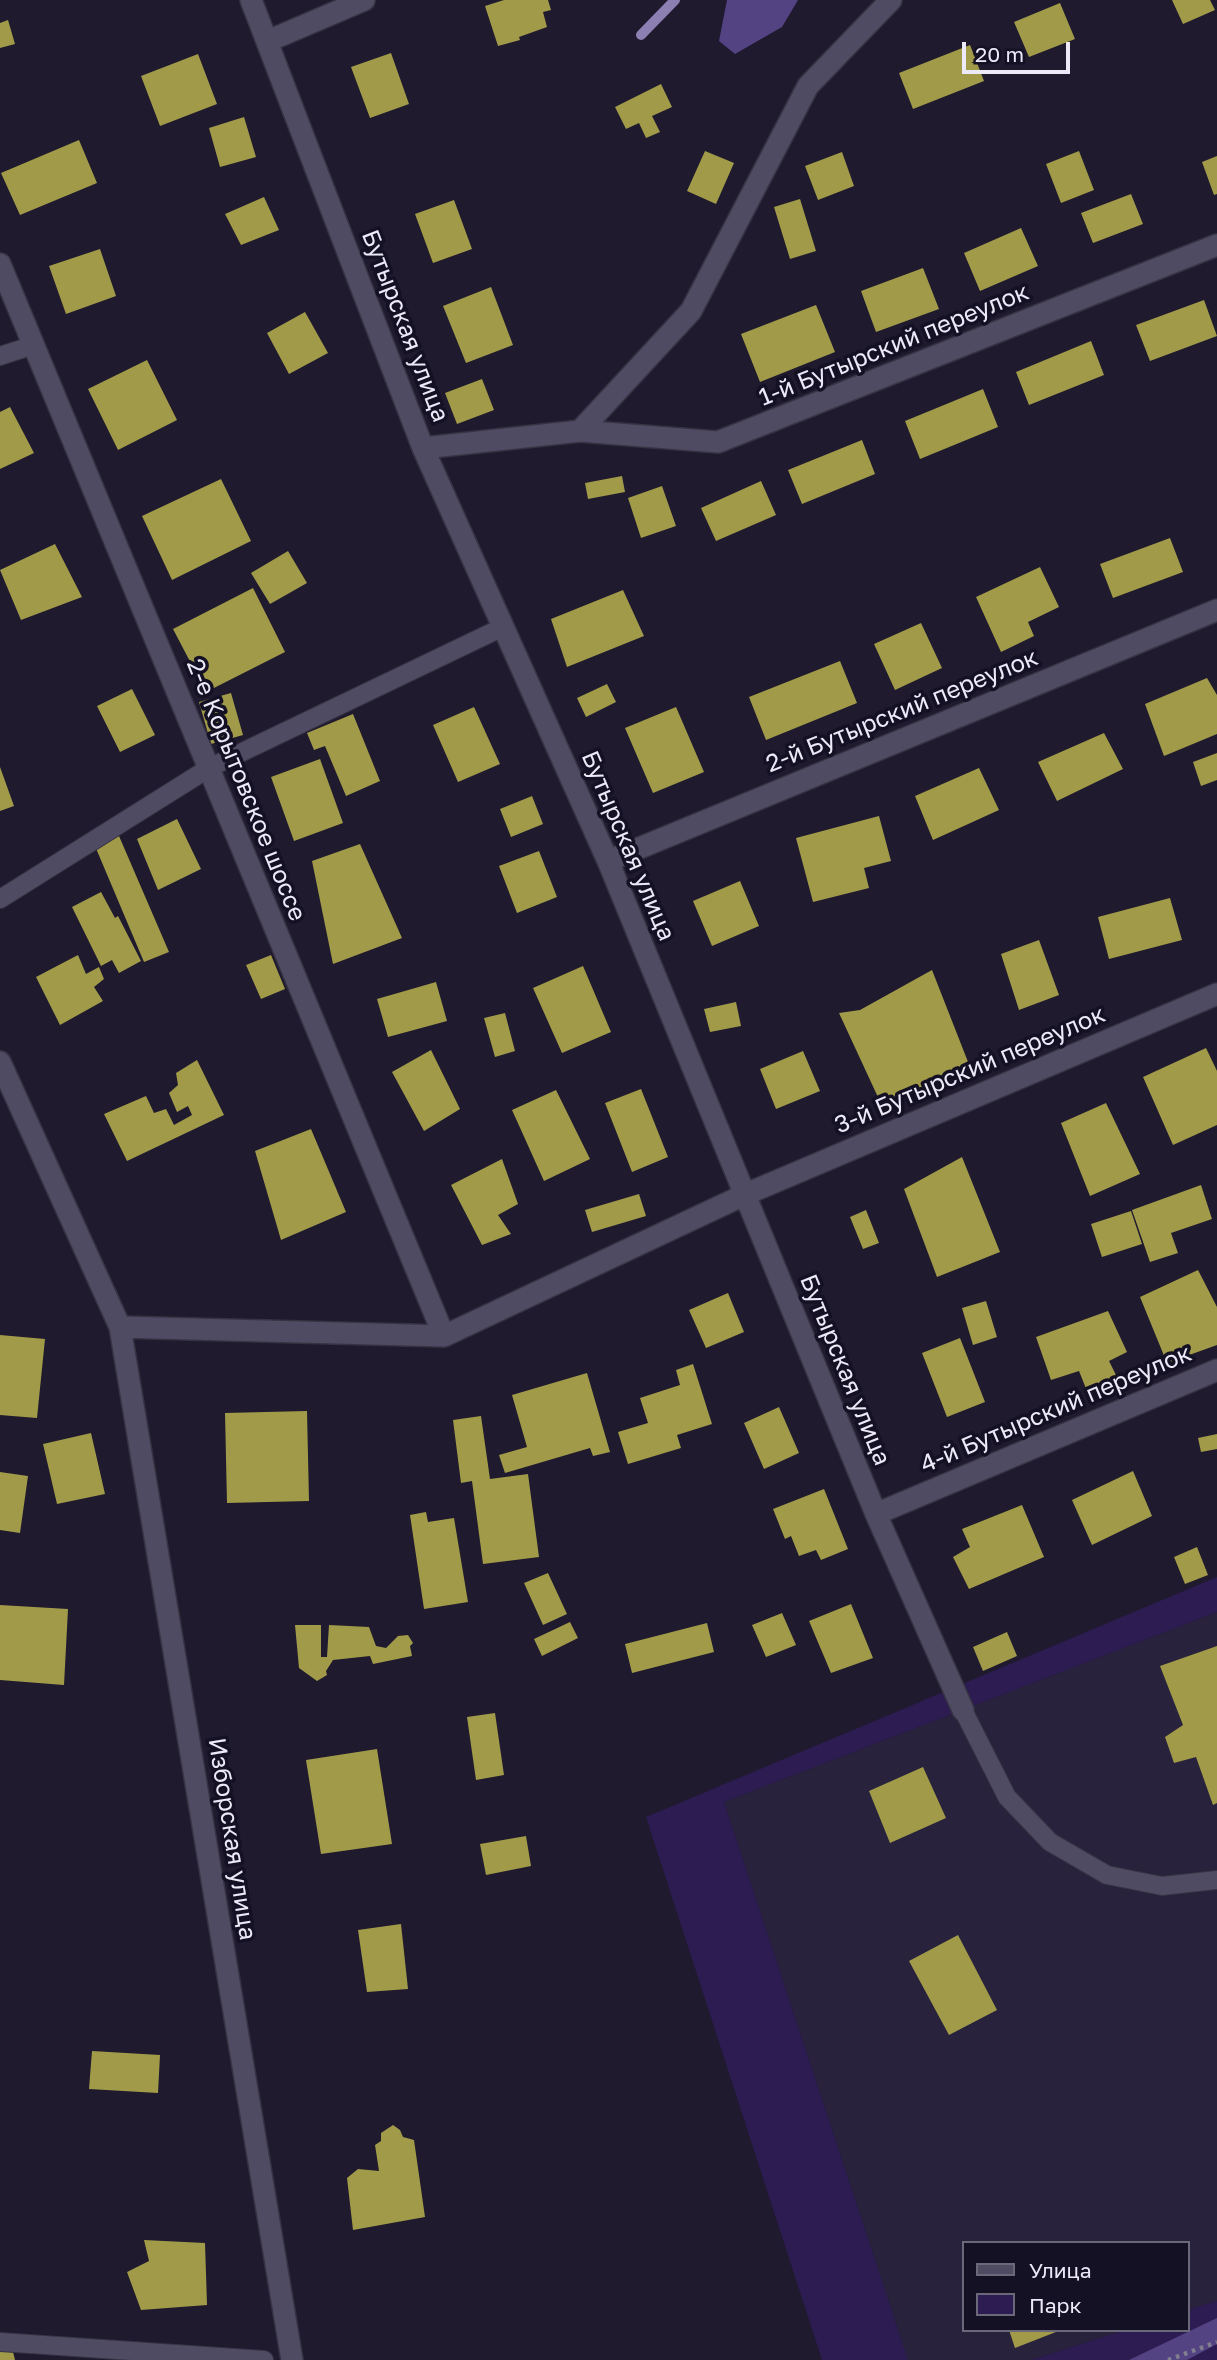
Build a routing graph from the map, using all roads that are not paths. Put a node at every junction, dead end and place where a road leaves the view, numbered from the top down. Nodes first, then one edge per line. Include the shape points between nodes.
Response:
1 (251, 0) edge
2 (364, 0) edge
3 (891, 0) edge
4 (268, 41) junction
5 (1217, 245) edge
6 (0, 264) edge
7 (34, 345) junction
8 (0, 356) edge
9 (580, 431) junction
10 (423, 448) junction
11 (1217, 610) edge
12 (503, 626) junction
13 (209, 768) junction
14 (608, 861) junction
15 (0, 899) edge
16 (1217, 994) edge
17 (1, 1069) edge
18 (744, 1195) junction
19 (120, 1326) junction
20 (444, 1336) junction
21 (1217, 1370) edge
22 (876, 1514) junction
23 (963, 1710) joint
24 (1217, 1880) edge
25 (0, 2342) edge
26 (264, 2360) edge
27 (292, 2360) edge

1 - 4 street, Бутырская улица
2 - 4 street
3 - 9 street via 808,86 691,311
4 - 10 street, Бутырская улица
5 - 9 street, 1-й Бутырский переулок via 718,442
6 - 7 street, 2-е Корытовское шоссе
7 - 8 lane
7 - 13 street, 2-е Корытовское шоссе
9 - 10 street, 1-й Бутырский переулок
10 - 12 street, Бутырская улица
11 - 14 street, 2-й Бутырский переулок
12 - 13 lane
12 - 14 street, Бутырская улица
13 - 15 lane
13 - 20 street, 2-е Корытовское шоссе
14 - 18 street, Бутырская улица
16 - 18 street, 3-й Бутырский переулок
17 - 19 street, Изборская улица
18 - 20 street, 3-й Бутырский переулок
18 - 22 street, Бутырская улица
19 - 20 street
19 - 27 street, Изборская улица
21 - 22 street, 4-й Бутырский переулок
22 - 23 street, Бутырская улица
23 - 24 lane via 1007,1797 1050,1842 1107,1875 1162,1886
25 - 26 lane

